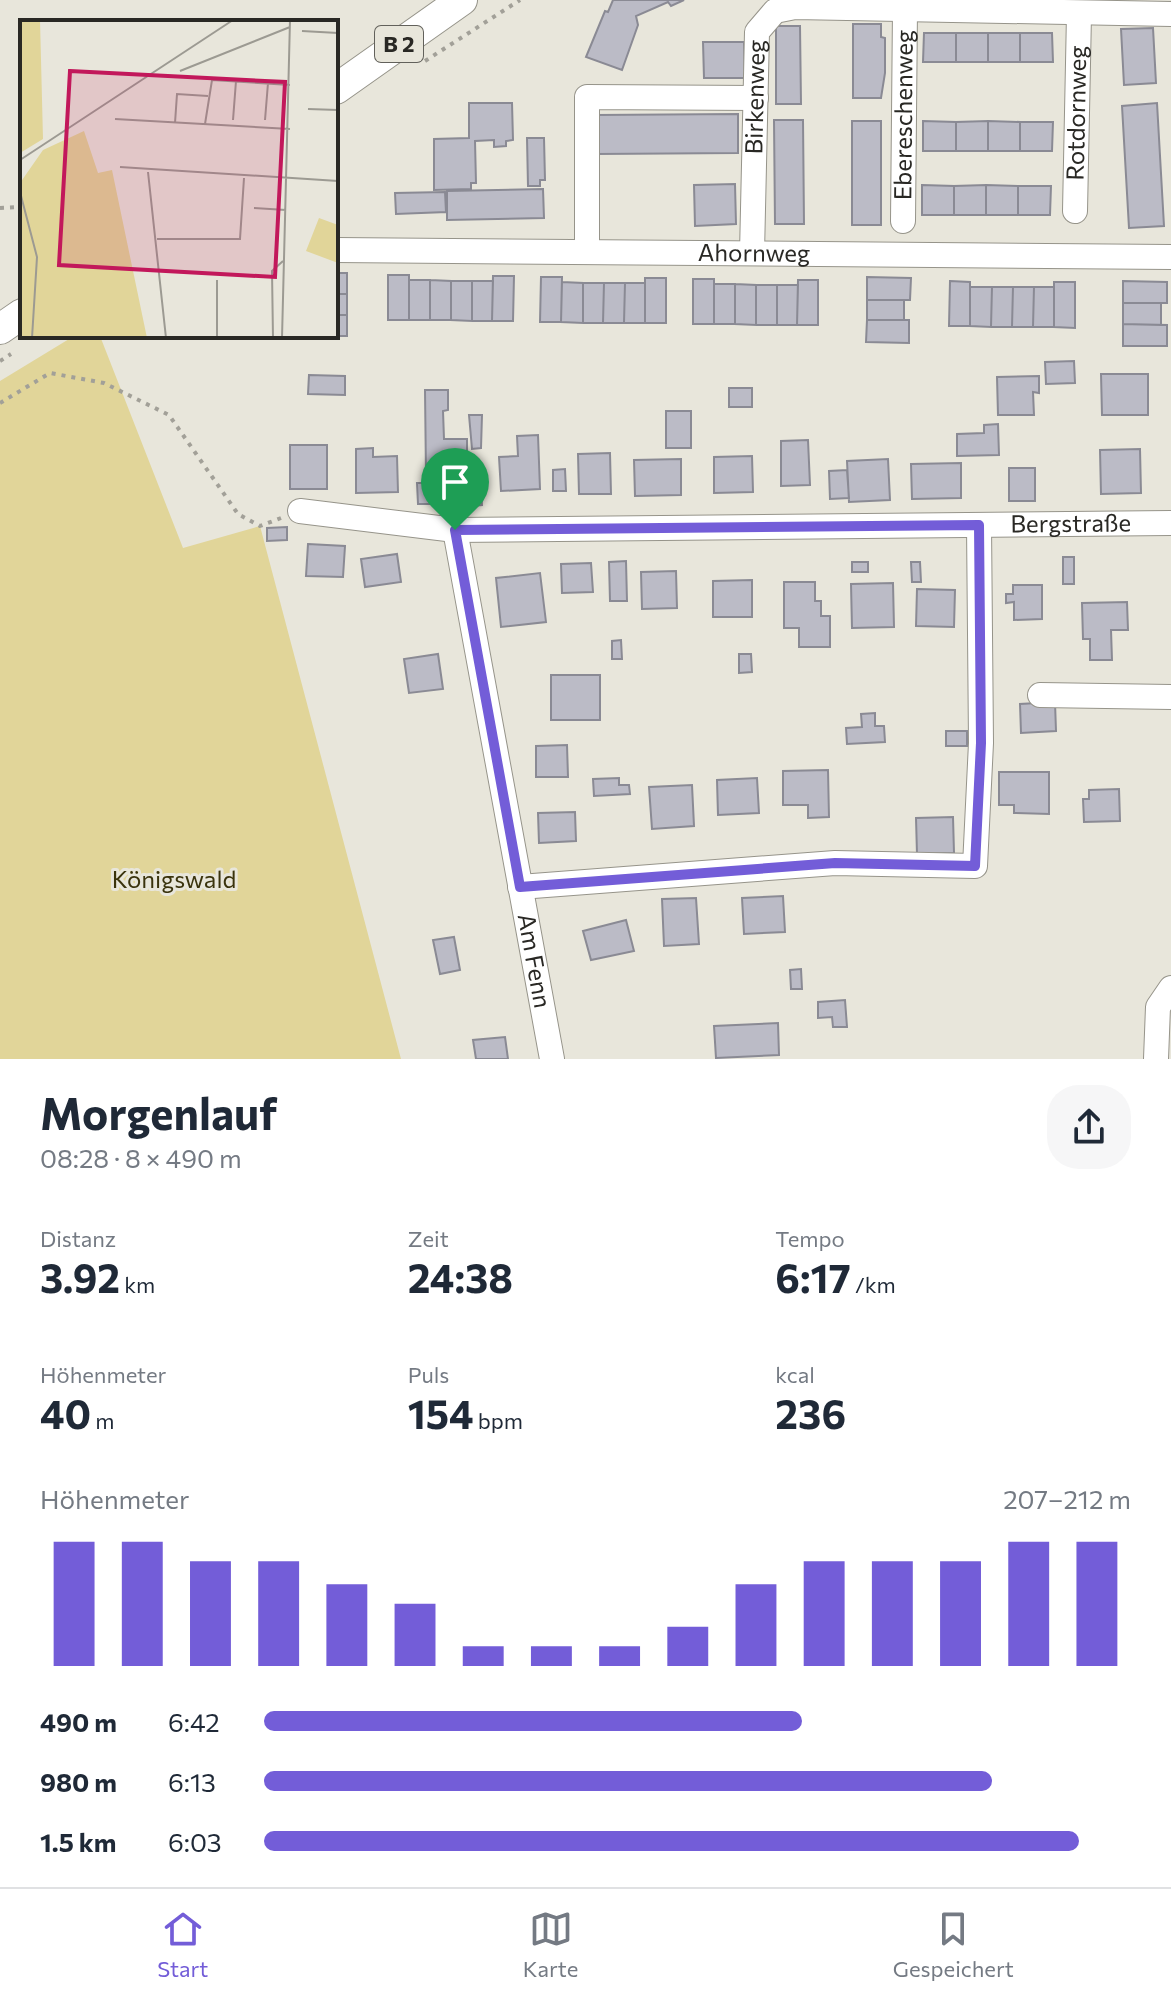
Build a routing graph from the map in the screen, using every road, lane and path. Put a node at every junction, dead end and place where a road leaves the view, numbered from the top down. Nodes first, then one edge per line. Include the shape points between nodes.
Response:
1 (462, 0) edge
2 (905, 9) junction
3 (1079, 14) junction
4 (1171, 14) edge
5 (338, 88) edge
6 (756, 98) junction
7 (20, 207) edge
8 (0, 208) edge
9 (1075, 211) dead end
10 (903, 221) dead end
11 (338, 250) edge
12 (587, 252) junction
13 (752, 253) junction
14 (1171, 257) edge
15 (20, 315) edge
16 (0, 329) edge
17 (0, 403) edge
18 (300, 511) dead end
19 (1171, 523) edge
20 (979, 525) junction
21 (260, 526) dead end
22 (455, 530) junction
23 (1040, 695) dead end
24 (1171, 697) edge
25 (520, 887) junction
26 (1171, 988) edge
27 (552, 1059) edge
28 (1156, 1059) edge

1 - 5 main road, B 2
2 - 3 street, Birkenweg
2 - 6 street, Birkenweg via 775,11 757,32
2 - 10 street, Ebereschenweg
3 - 4 street, Birkenweg
3 - 9 street, Rotdornweg
6 - 12 street via 587,97
6 - 13 street, Birkenweg
7 - 8 path
11 - 12 street, Ahornweg
12 - 13 street, Ahornweg
13 - 14 street, Ahornweg
15 - 16 main road
17 - 21 path via 50,373 104,383 169,415 238,514
18 - 22 street, Bergstraße
19 - 20 street, Bergstraße
20 - 22 street, Bergstraße
20 - 25 street via 981,743 975,866 835,863
22 - 25 street, Am Fenn
23 - 24 street
25 - 27 street, Am Fenn
26 - 28 street via 1158,1007

